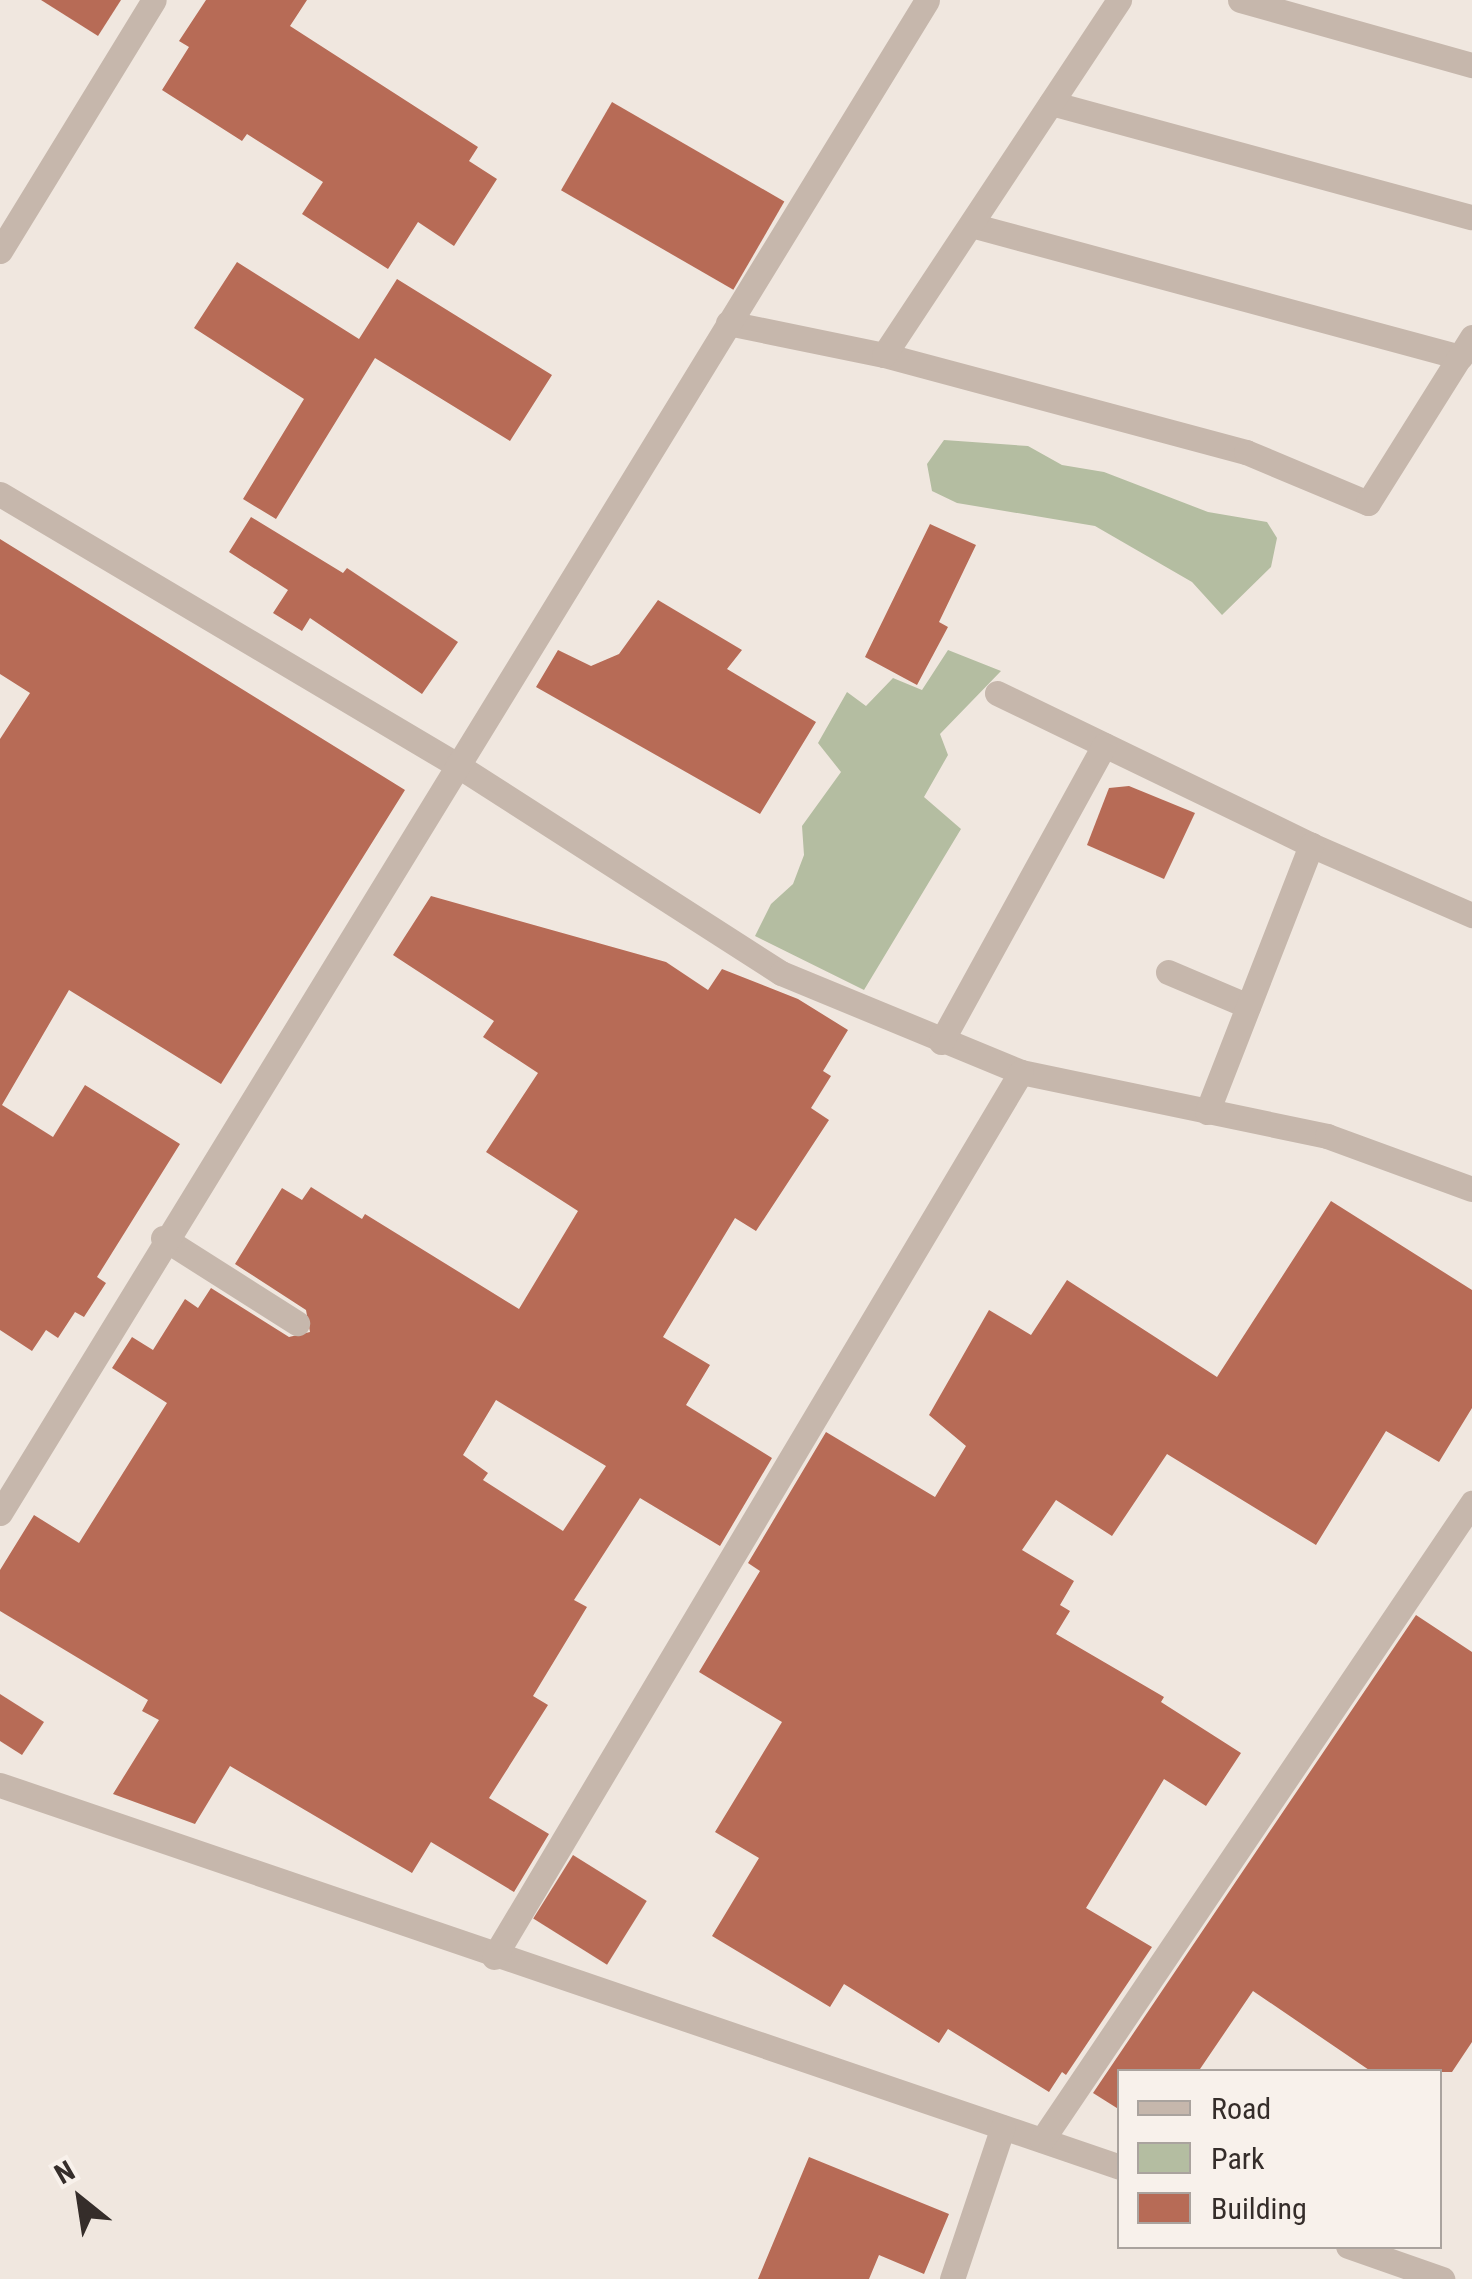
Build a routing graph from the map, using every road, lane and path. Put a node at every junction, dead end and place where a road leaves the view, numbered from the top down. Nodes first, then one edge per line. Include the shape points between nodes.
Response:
1 (154, 0) edge
2 (927, 0) edge
3 (1119, 0) edge
4 (1240, 0) edge
5 (1472, 65) edge
6 (1051, 103) junction
7 (1472, 217) edge
8 (971, 225) junction
9 (0, 252) edge
10 (728, 323) junction
11 (884, 356) junction
12 (1464, 359) edge
13 (0, 494) edge
14 (998, 693) dead end
15 (1104, 745) junction
16 (456, 765) junction
17 (1311, 845) junction
18 (1472, 915) edge
19 (1168, 972) dead end
20 (1248, 1006) junction
21 (942, 1042) junction
22 (1021, 1072) junction
23 (1207, 1112) junction
24 (1472, 1189) edge
25 (163, 1238) junction
26 (297, 1323) dead end
27 (1472, 1503) edge
28 (0, 1514) edge
29 (0, 1785) edge
30 (494, 1957) junction
31 (1004, 2127) junction
32 (1042, 2140) junction
33 (1117, 2166) edge
34 (1357, 2249) edge
35 (952, 2279) edge
36 (1442, 2279) edge

1 - 9 street
2 - 10 street
3 - 6 street
4 - 5 street
6 - 7 street
6 - 8 street
8 - 11 street
8 - 12 street
10 - 11 street
10 - 16 street
11 - 12 street via 1246,452 1368,503
13 - 16 street
14 - 15 street
15 - 17 street
15 - 21 street
16 - 21 street via 781,973
16 - 25 street
17 - 18 street
17 - 20 street
19 - 20 street
20 - 23 street
21 - 22 street
22 - 23 street
22 - 30 street
23 - 24 street via 1327,1136
25 - 26 street
25 - 28 street
27 - 32 street
29 - 30 street
30 - 31 street
31 - 32 street
31 - 35 street
32 - 33 street
34 - 36 street

